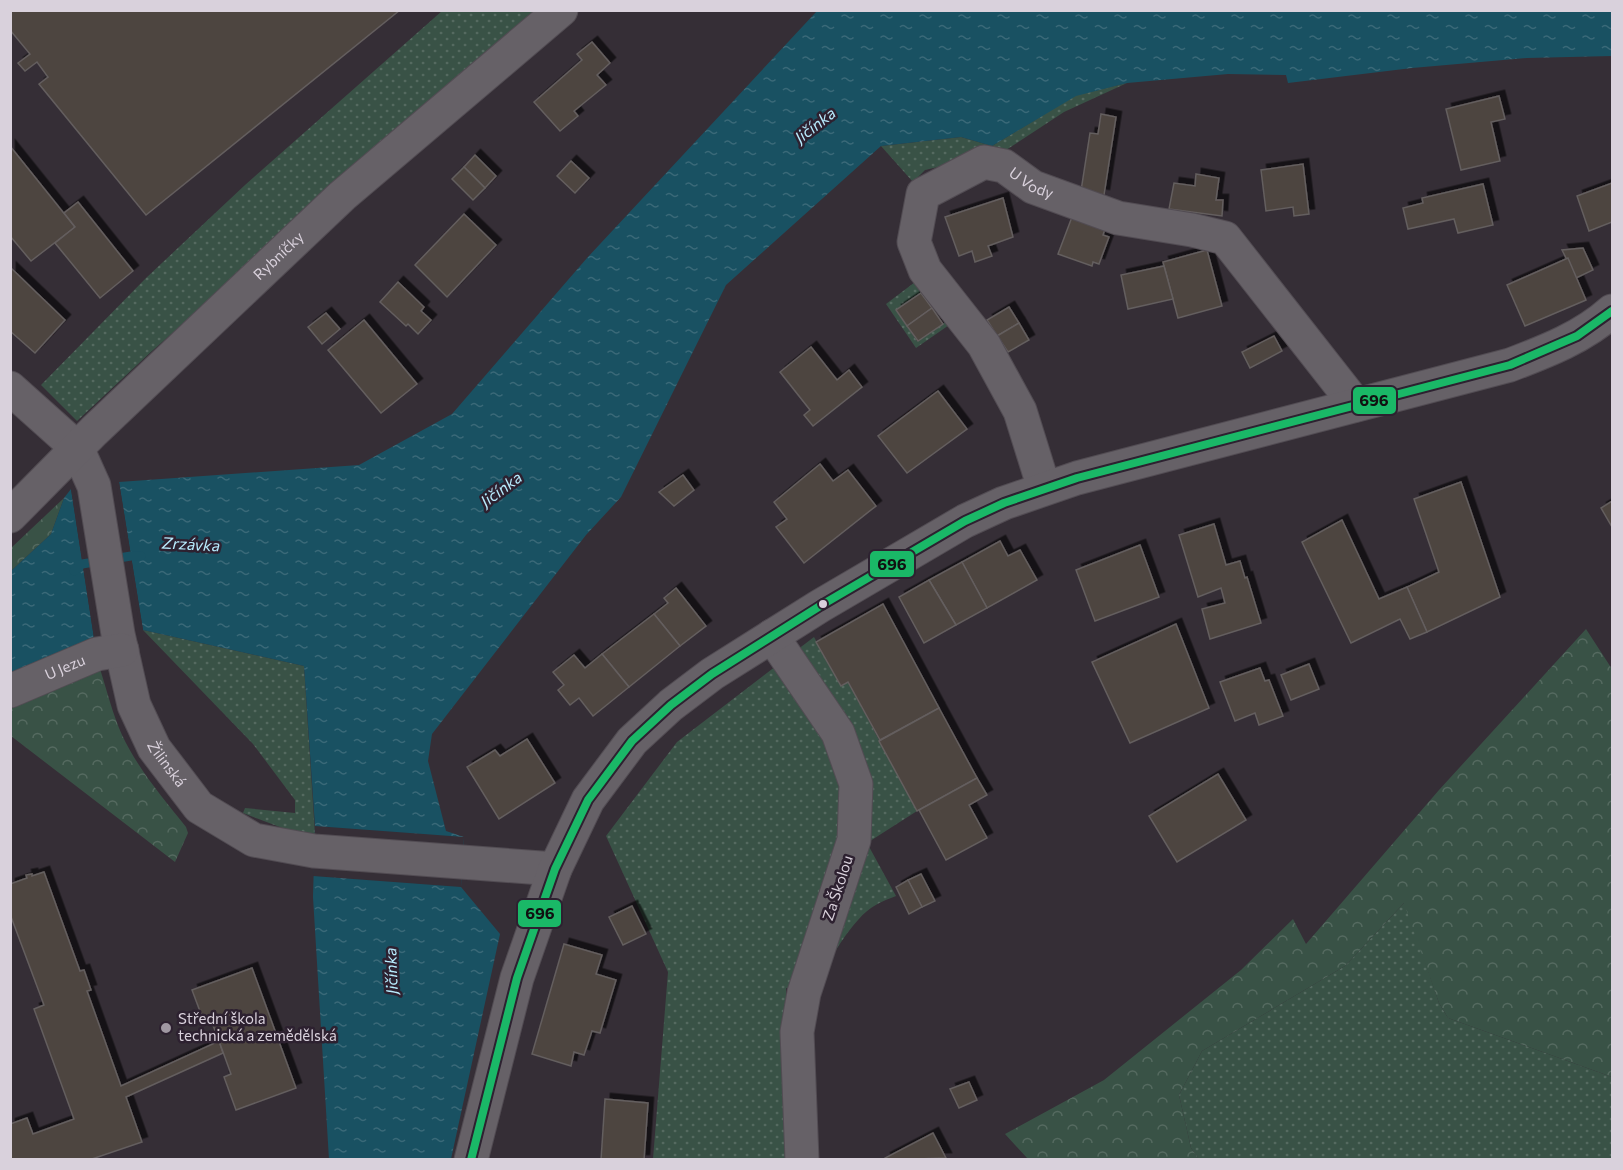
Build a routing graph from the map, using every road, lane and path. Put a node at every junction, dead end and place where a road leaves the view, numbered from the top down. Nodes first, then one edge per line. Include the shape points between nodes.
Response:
1 (561, 10) edge
2 (1612, 310) edge
3 (10, 388) edge
4 (1356, 405) junction
5 (77, 448) junction
6 (1044, 488) junction
7 (10, 516) edge
8 (772, 636) junction
9 (120, 642) junction
10 (10, 691) edge
11 (555, 869) junction
12 (471, 1160) edge
13 (802, 1160) edge

1 - 5 street, Rybníčky via 342,196
2 - 4 street via 1597,324 1553,348 1510,365
3 - 5 street, Žilinská
4 - 6 street
4 - 6 street, U Vody via 1225,238 1118,218 1033,187 1005,166 984,162 923,194 914,242 926,270 984,345 1020,411
5 - 7 street, Rybníčky
5 - 9 street, Žilinská via 94,486
6 - 8 street via 965,521
8 - 11 street via 712,674 632,741 588,800
8 - 13 street, Za Školou via 838,733 856,784 854,840 804,993 797,1032
9 - 10 street, U Jezu
9 - 11 street, Žilinská via 134,705 154,748 199,807 254,840 314,851
11 - 12 street via 517,978

